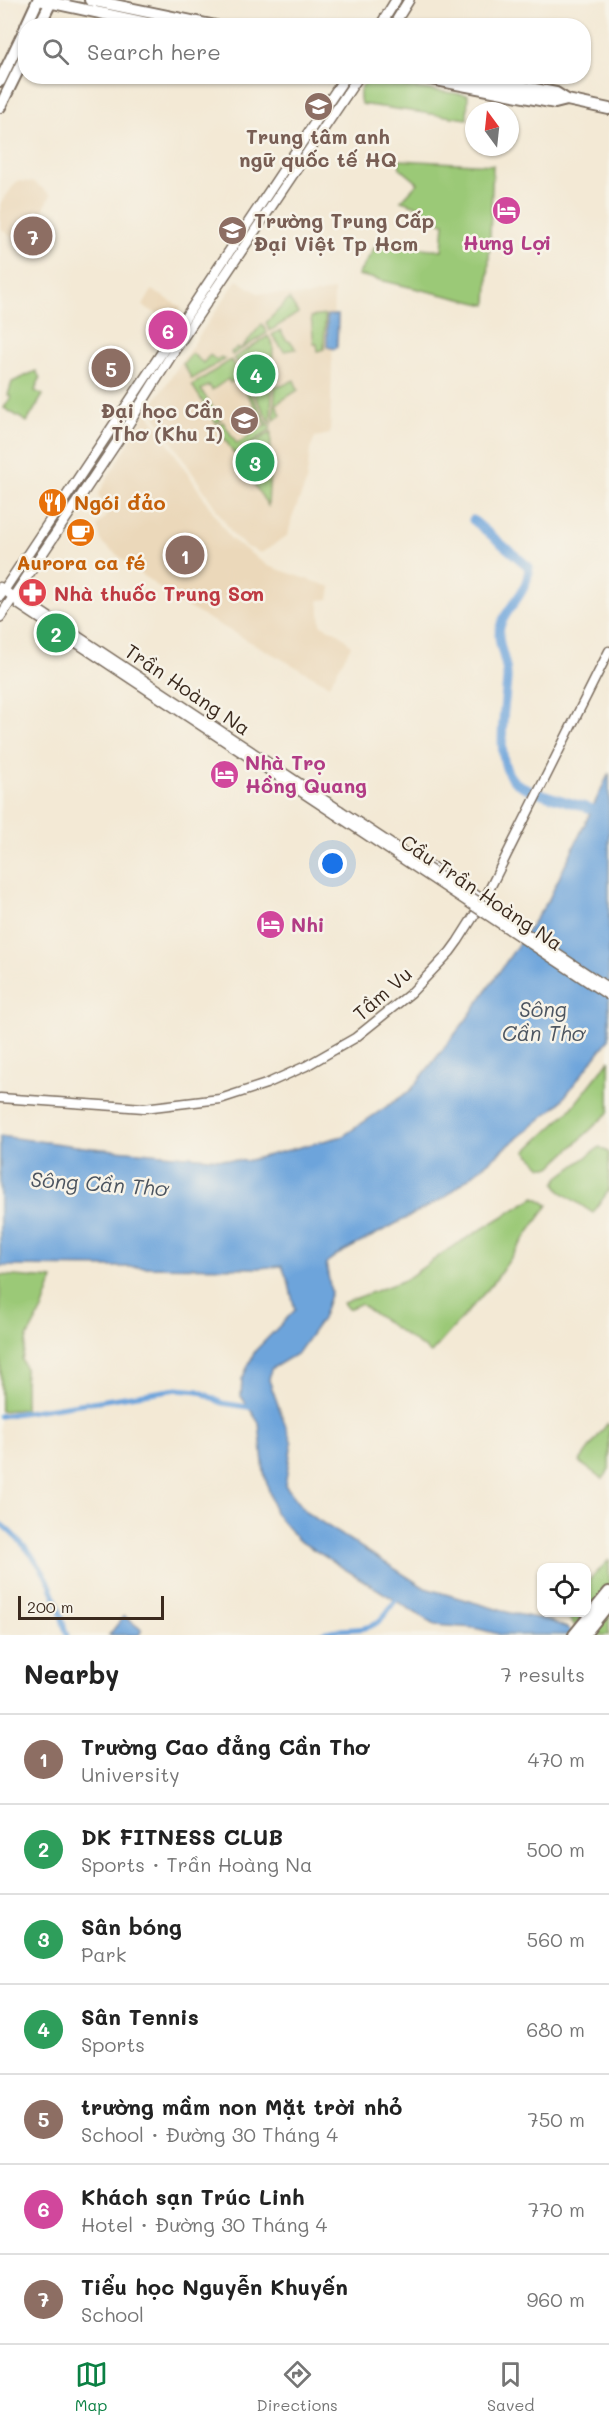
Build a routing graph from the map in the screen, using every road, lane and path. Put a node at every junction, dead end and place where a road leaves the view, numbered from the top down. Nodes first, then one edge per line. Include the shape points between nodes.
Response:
1 (90, 0) edge
2 (396, 0) edge
3 (410, 0) edge
4 (45, 1) edge
5 (32, 18) edge
6 (41, 18) edge
7 (124, 18) edge
8 (177, 18) edge
9 (385, 18) edge
10 (398, 18) edge
11 (18, 43) edge
12 (18, 70) edge
13 (0, 81) edge
14 (341, 84) edge
15 (353, 84) edge
16 (456, 84) edge
17 (509, 84) edge
18 (573, 101) junction
19 (0, 107) edge
20 (609, 109) edge
21 (278, 187) junction
22 (166, 356) junction
23 (1, 591) edge
24 (15, 598) junction
25 (0, 617) edge
26 (609, 651) edge
27 (335, 810) junction
28 (484, 900) junction
29 (477, 911) junction
30 (609, 988) edge
31 (609, 996) edge
32 (0, 1098) edge
33 (609, 1597) edge
34 (574, 1635) edge
35 (584, 1635) edge

1 - 8 highway
2 - 9 main road
3 - 10 main road
4 - 5 highway
4 - 6 highway
4 - 7 highway
11 - 13 highway
12 - 19 highway
14 - 21 main road
15 - 21 main road
16 - 18 highway via 555,103
17 - 18 highway via 556,93
18 - 20 highway
21 - 22 main road
22 - 23 main road
22 - 24 main road
23 - 24 main road, Trần Hoàng Na
24 - 25 main road
24 - 27 main road, Trần Hoàng Na via 19,605
26 - 28 main road, Tầm Vu
27 - 28 main road via 342,807
27 - 29 main road via 334,818
27 - 30 main road, Cầu Trần Hoàng Na, bridge
27 - 31 main road, Cầu Trần Hoàng Na, bridge
28 - 29 main road, Tầm Vu
29 - 32 main road, Tầm Vu via 450,952 411,993 355,1038 266,1084 220,1099 144,1108
33 - 34 highway
33 - 35 highway

